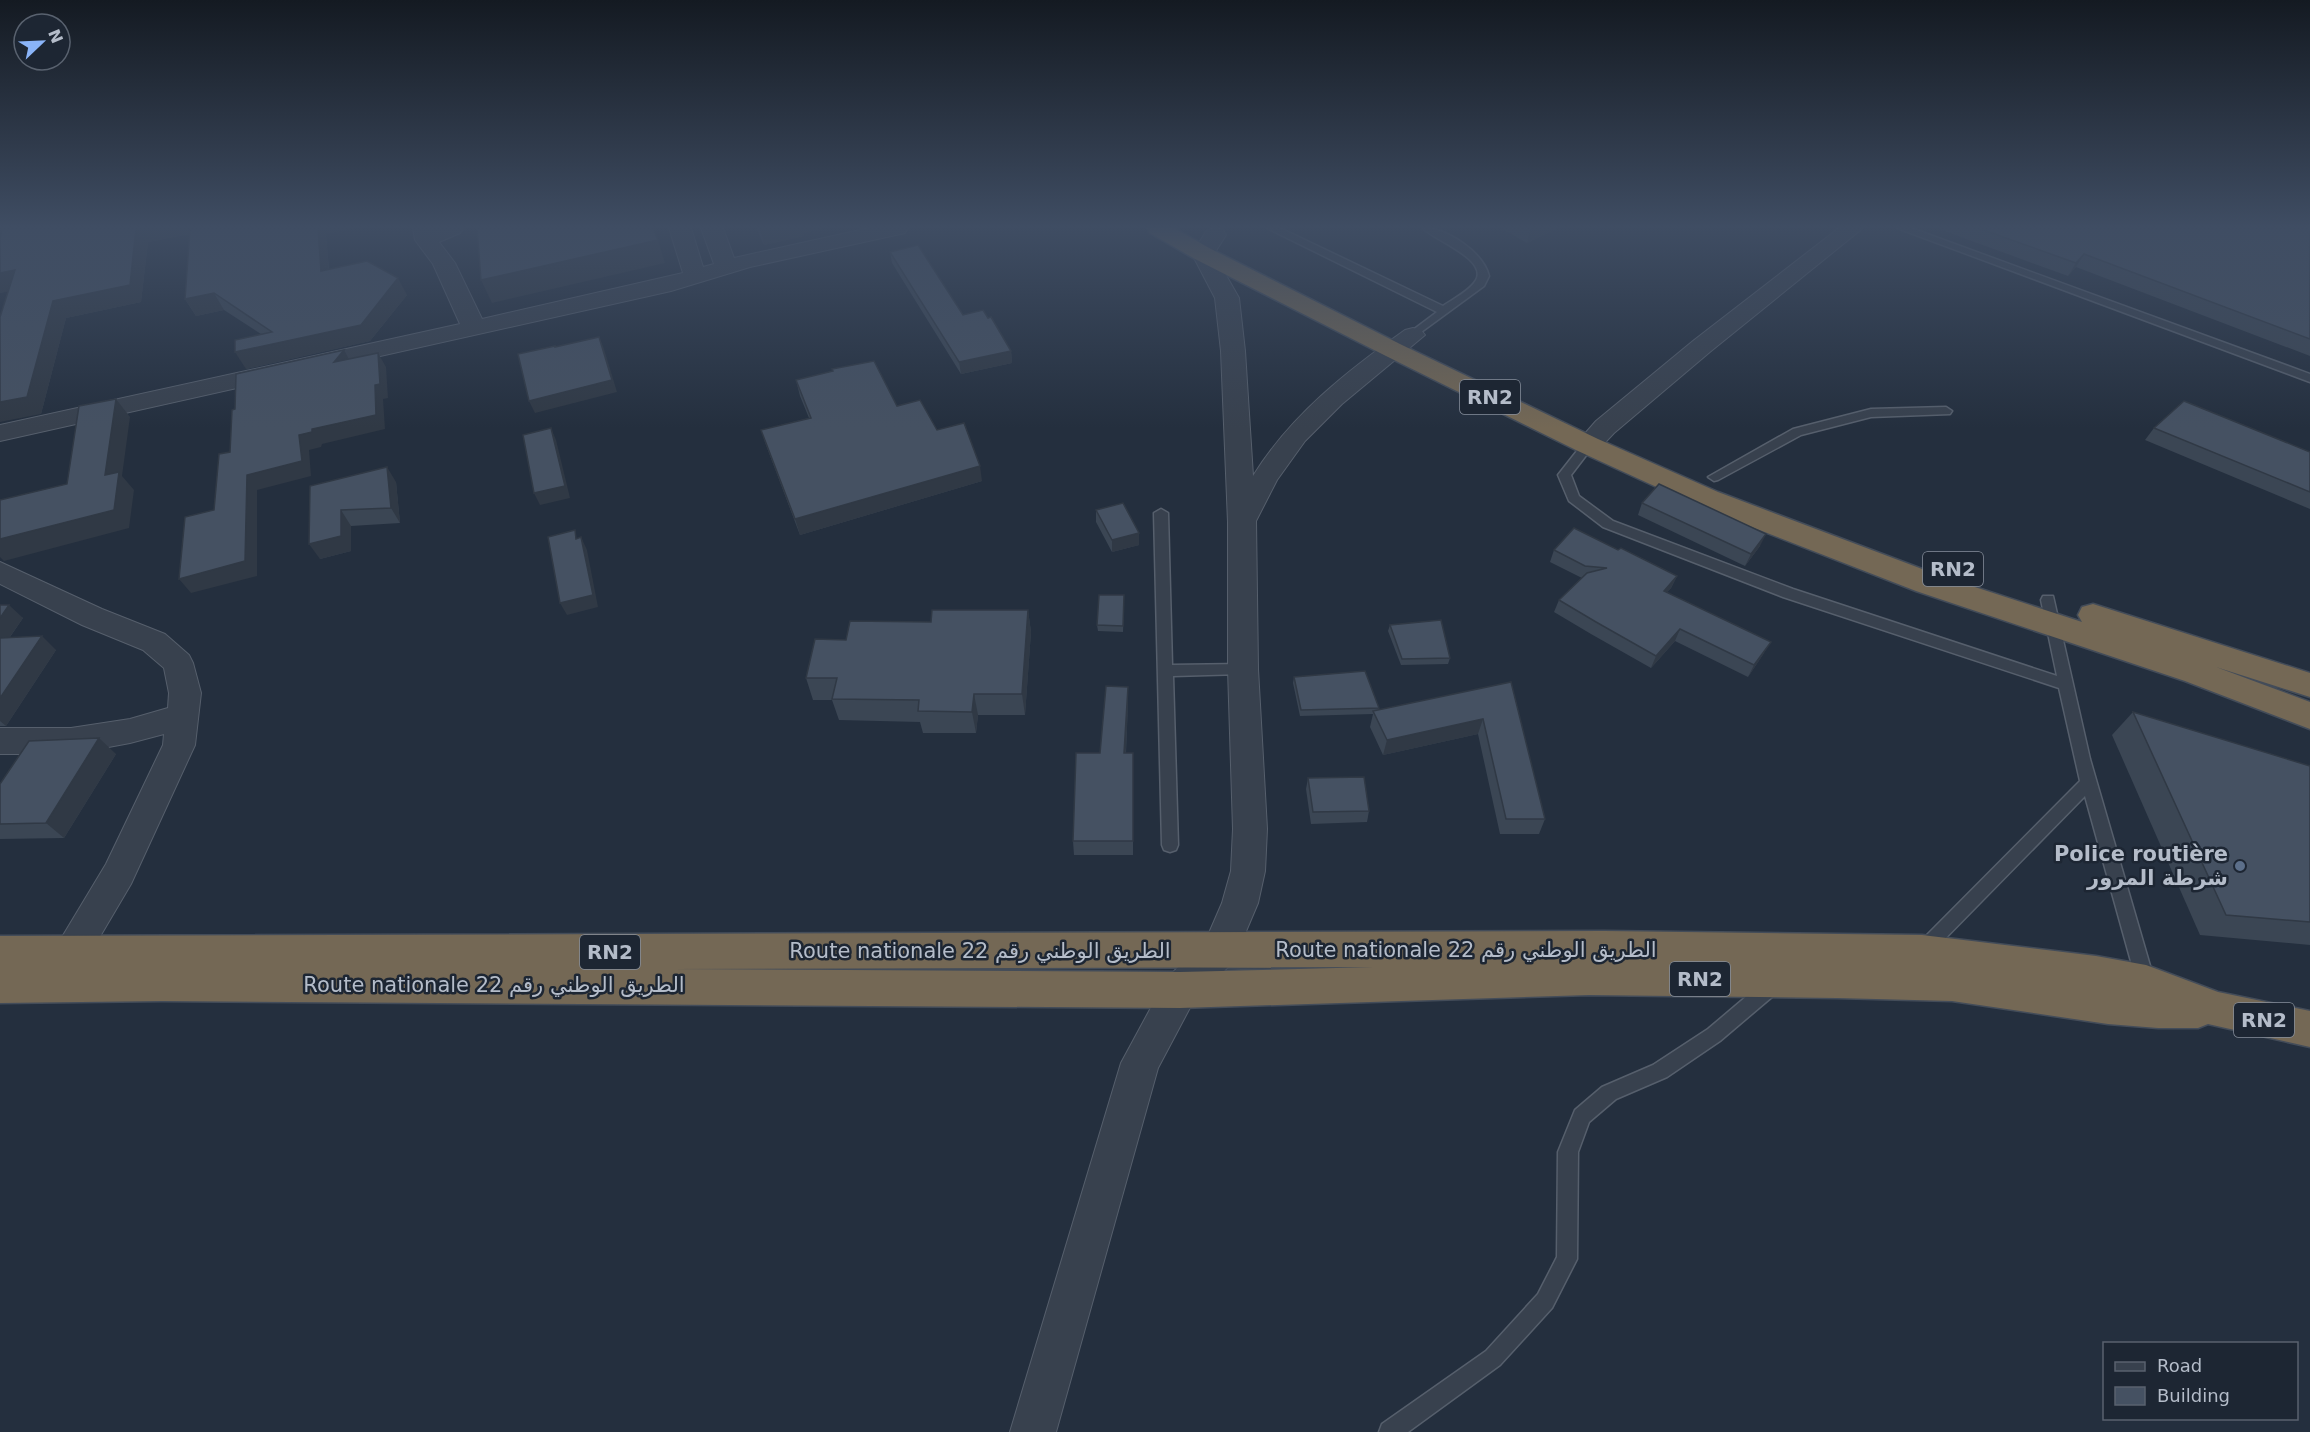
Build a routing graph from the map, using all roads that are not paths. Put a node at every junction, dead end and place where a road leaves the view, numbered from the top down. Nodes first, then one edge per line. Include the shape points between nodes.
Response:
1 (459, 295) edge
2 (618, 295) edge
3 (1225, 295) edge
4 (1318, 295) edge
5 (1410, 295) edge
6 (1466, 295) edge
7 (1767, 295) edge
8 (2084, 295) edge
9 (1444, 311) junction
10 (474, 328) junction
11 (1400, 336) junction
12 (2310, 378) edge
13 (1946, 411) dead end
14 (0, 434) edge
15 (1596, 436) junction
16 (1714, 477) junction
17 (1161, 513) dead end
18 (1242, 522) junction
19 (0, 572) edge
20 (2051, 613) junction
21 (1243, 669) junction
22 (1165, 671) junction
23 (2067, 685) junction
24 (2310, 686) edge
25 (2248, 691) junction
26 (183, 716) junction
27 (2310, 716) edge
28 (2310, 727) edge
29 (0, 741) edge
30 (2089, 782) junction
31 (1170, 845) dead end
32 (1220, 951) junction
33 (0, 952) edge
34 (73, 952) junction
35 (1922, 952) junction
36 (1780, 979) junction
37 (50, 984) junction
38 (0, 985) edge
39 (1180, 990) junction
40 (2152, 997) junction
41 (2310, 1029) edge
42 (1033, 1432) edge
43 (1390, 1432) edge

1 - 10 street
2 - 10 street
3 - 18 street via 1231,320
4 - 11 highway, RN2
5 - 9 lane
6 - 9 lane
7 - 15 street
8 - 12 lane
9 - 11 lane
10 - 14 street
11 - 15 highway, RN2
11 - 18 street via 1287,447 1266,475
13 - 16 lane via 1871,413 1797,432
15 - 16 highway, RN2
15 - 20 highway, RN2 via 1719,503 1927,583
15 - 23 lane via 1564,475 1574,498 1608,524 1788,593
16 - 20 highway, RN2
17 - 22 lane
18 - 21 street
19 - 26 street via 154,642 178,663 185,693
20 - 23 lane
20 - 24 highway, RN2
20 - 25 highway, RN2
21 - 22 lane
21 - 32 street via 1250,829 1248,871 1240,903
22 - 31 lane
23 - 30 lane
25 - 27 highway, RN2
25 - 28 highway
26 - 29 street via 130,731 71,741
26 - 34 street via 179,745 119,874
30 - 35 lane
30 - 40 lane
32 - 34 highway, Route nationale 22 الطريق الوطني رقم / RN2
32 - 35 highway, Route nationale 22 الطريق الوطني رقم / RN2 via 1604,948
32 - 39 street
33 - 34 highway, Route nationale 22 الطريق الوطني رقم / RN2
34 - 37 street
35 - 40 highway, Route nationale 22 الطريق الوطني رقم / RN2 via 2045,965
36 - 39 highway, Route nationale 22 الطريق الوطني رقم / RN2 via 1589,978
36 - 40 highway, Route nationale 22 الطريق الوطني رقم / RN2 via 1952,982 2043,997
36 - 43 lane via 1714,1035 1660,1071 1609,1094 1582,1116 1568,1152 1567,1258 1545,1301 1493,1358
37 - 38 highway, Route nationale 22 الطريق الوطني رقم / RN2
37 - 39 highway, Route nationale 22 الطريق الوطني رقم / RN2
39 - 42 street via 1140,1063
40 - 41 highway, Route nationale 22 الطريق الوطني رقم / RN2

